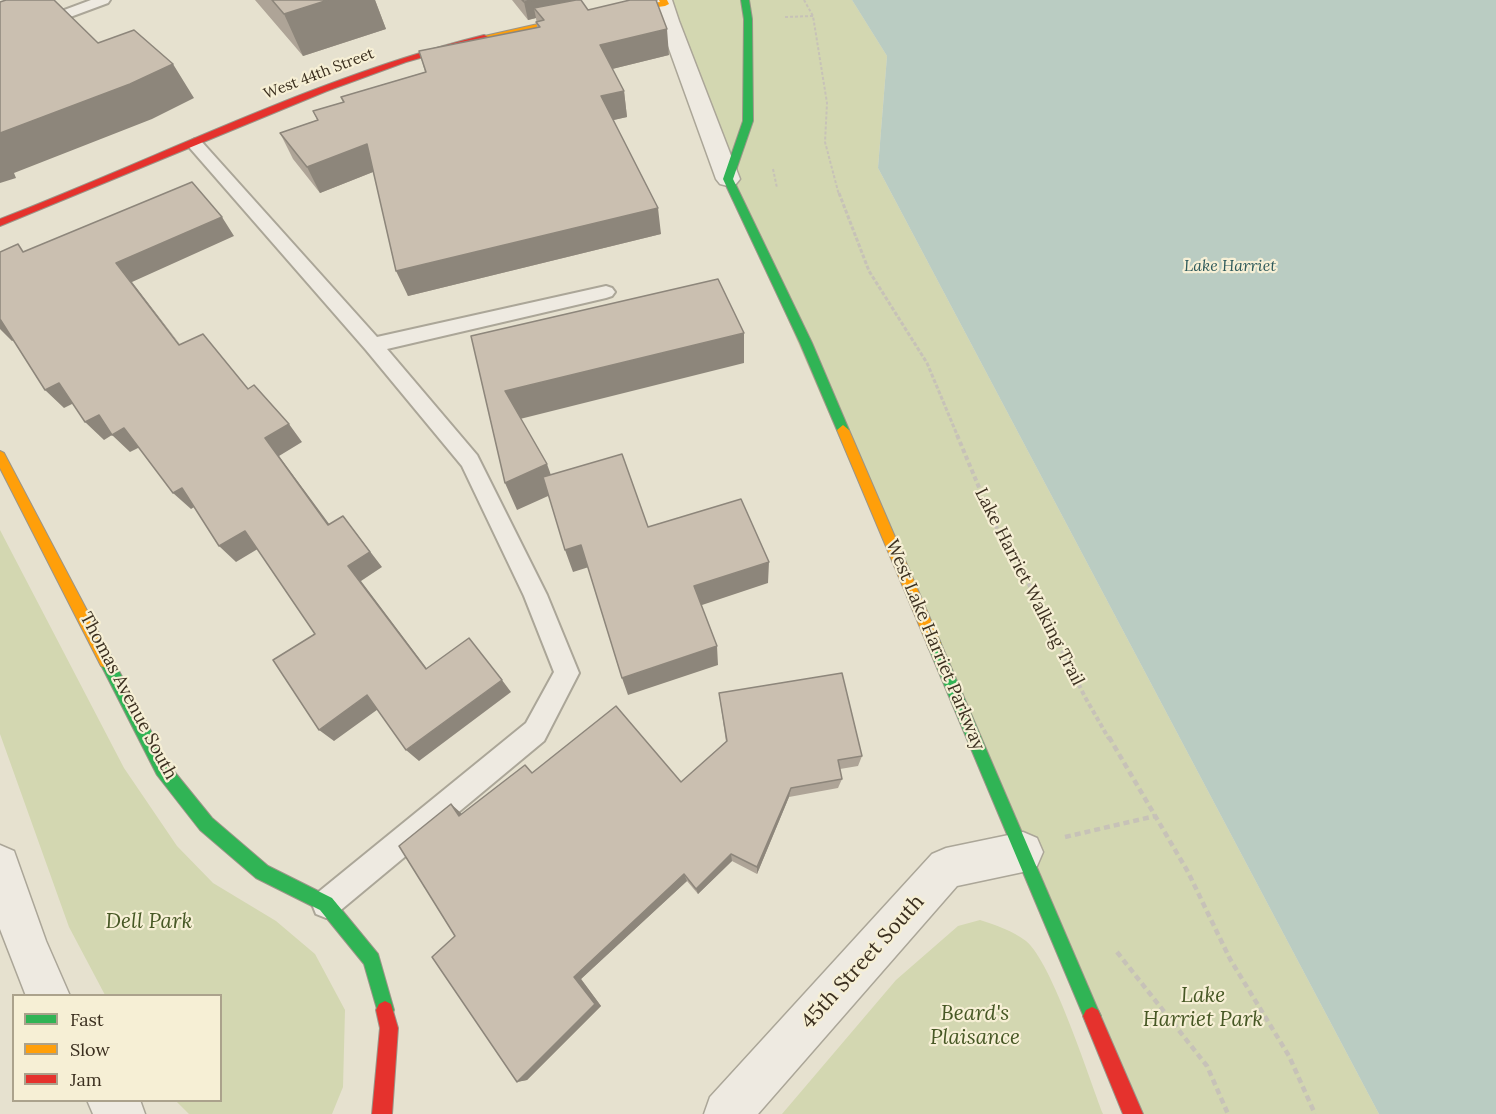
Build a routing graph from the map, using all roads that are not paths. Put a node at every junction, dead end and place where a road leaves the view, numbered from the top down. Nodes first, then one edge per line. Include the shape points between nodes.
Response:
1 (102, 0) edge
2 (745, 0) edge
3 (664, 2) edge
4 (0, 39) edge
5 (195, 144) junction
6 (728, 179) junction
7 (0, 223) edge
8 (606, 292) dead end
9 (374, 345) junction
10 (0, 456) edge
11 (1040, 845) junction
12 (0, 865) edge
13 (326, 904) junction
14 (47, 994) edge
15 (111, 1102) edge
16 (122, 1114) edge
17 (382, 1114) edge
18 (727, 1114) edge
19 (1133, 1114) edge

1 - 4 lane
2 - 6 street via 748,121
3 - 5 street, West 44th Street via 556,20 463,42 276,106
3 - 6 street, West Lake Harriet Parkway
5 - 7 street, West 44th Street
5 - 9 lane
6 - 11 street, West Lake Harriet Parkway
8 - 9 lane
9 - 13 lane via 470,461 535,595 567,673 535,732
10 - 13 street, Thomas Avenue South via 163,770 206,824 262,872
11 - 18 street, 45th Street South via 946,868
11 - 19 street, West Lake Harriet Parkway
12 - 14 street
13 - 17 street, Thomas Avenue South via 372,960 389,1028
15 - 16 street

